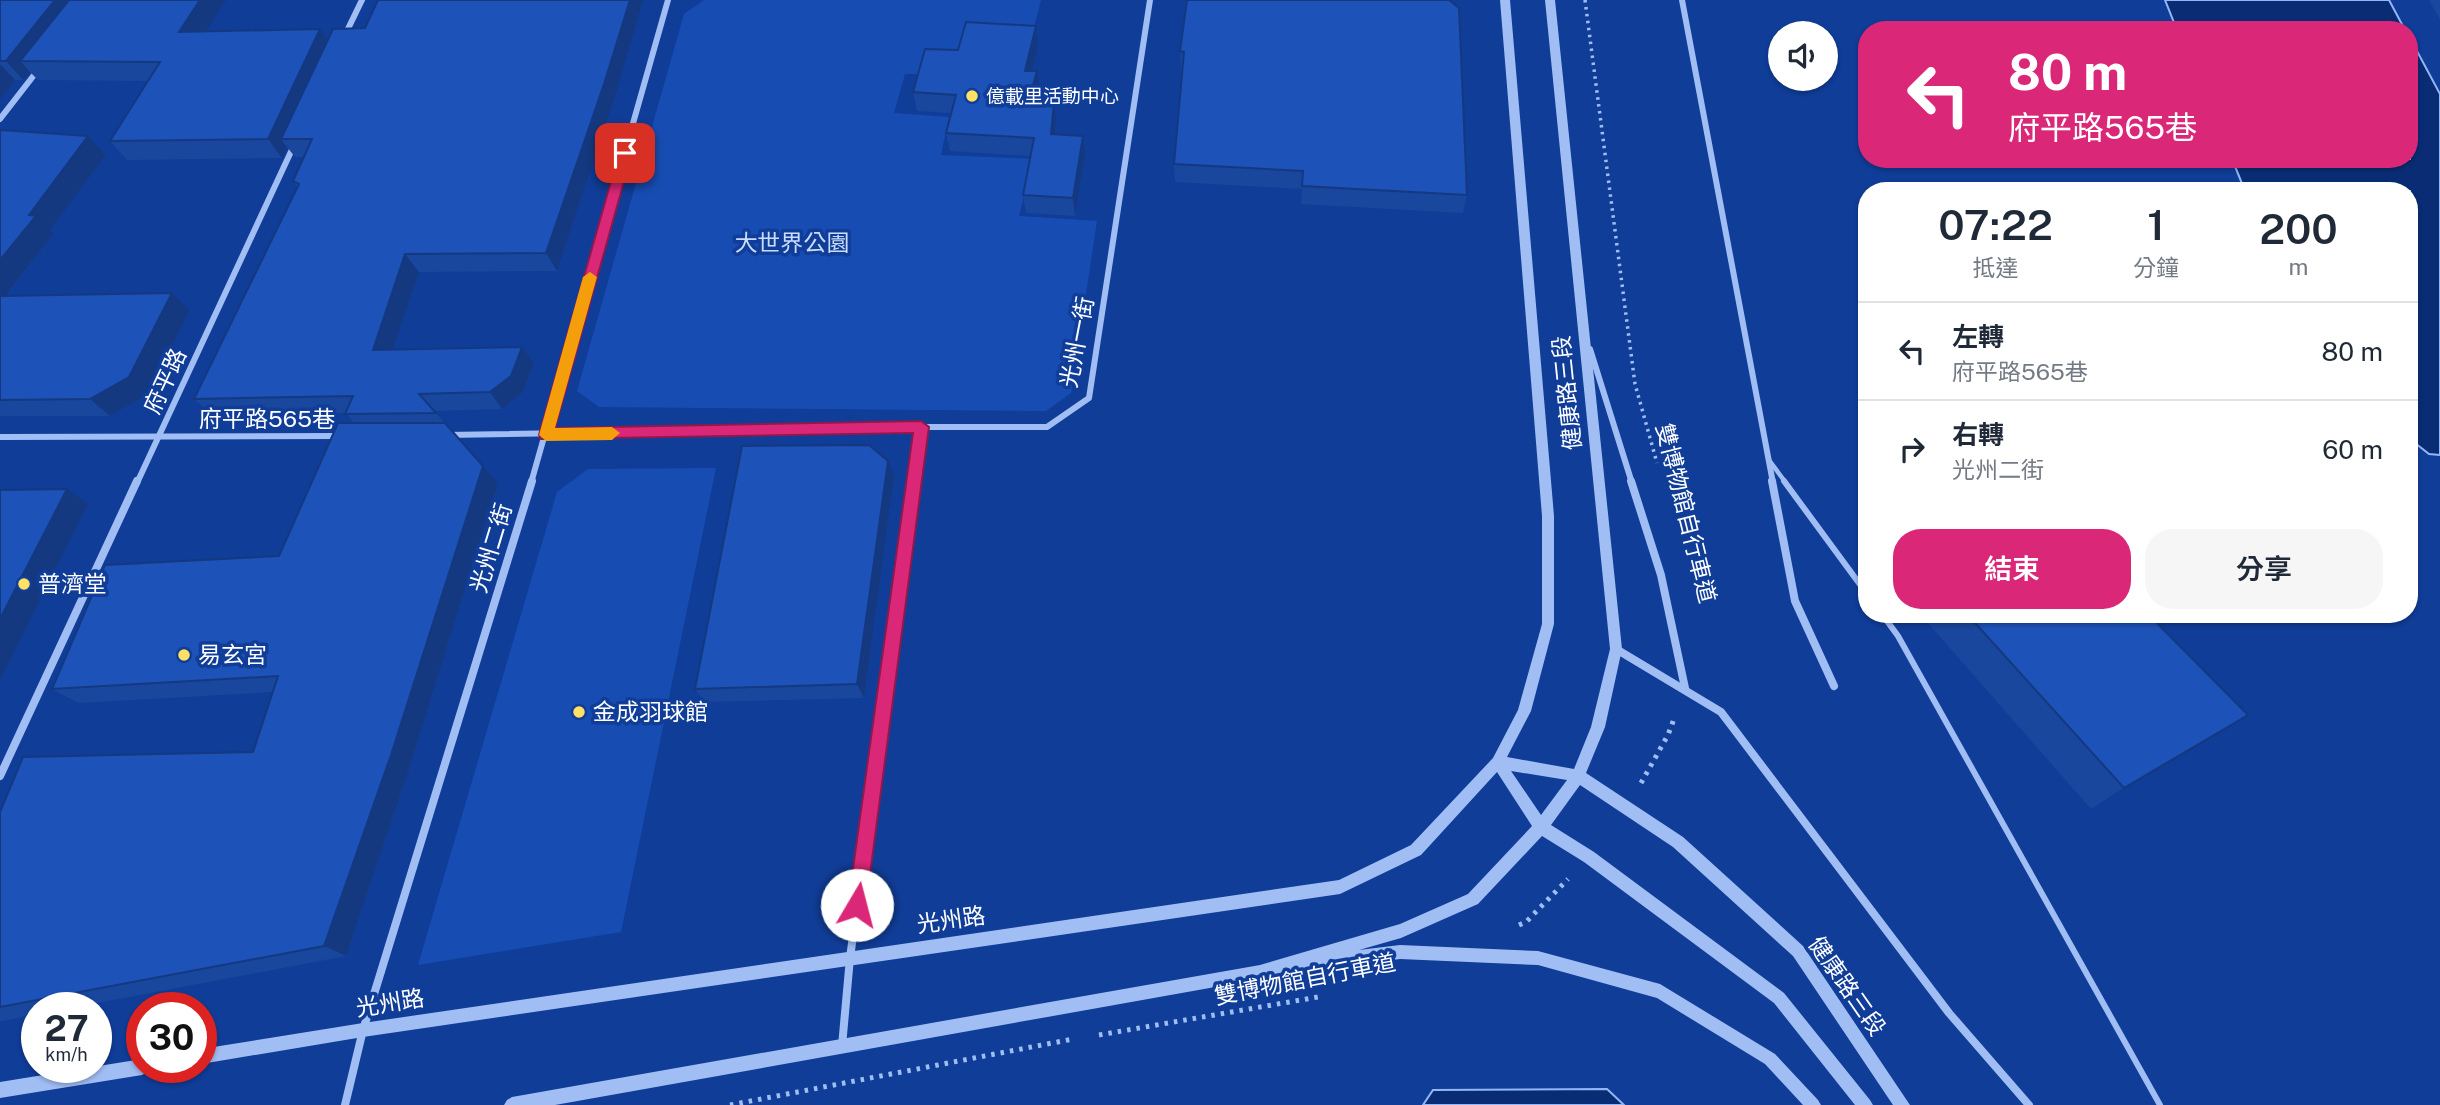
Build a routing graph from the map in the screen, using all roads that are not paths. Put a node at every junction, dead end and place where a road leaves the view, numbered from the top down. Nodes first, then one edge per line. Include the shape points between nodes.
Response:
1 (362, 0) edge
2 (668, 0) edge
3 (1150, 0) edge
4 (1505, 0) edge
5 (1550, 0) edge
6 (1682, 0) edge
7 (338, 50) edge
8 (42, 65) edge
9 (0, 119) edge
10 (298, 137) edge
11 (1584, 330) junction
12 (921, 427) junction
13 (435, 435) edge
14 (546, 435) junction
15 (352, 436) edge
16 (0, 437) edge
17 (158, 437) junction
18 (1769, 460) junction
19 (1858, 582) edge
20 (1889, 623) edge
21 (1616, 649) junction
22 (1834, 686) dead end
23 (1685, 688) junction
24 (1498, 762) junction
25 (0, 776) edge
26 (1578, 776) junction
27 (1541, 827) junction
28 (850, 958) junction
29 (1260, 972) junction
30 (363, 1030) junction
31 (842, 1047) junction
32 (217, 1054) edge
33 (126, 1070) edge
34 (0, 1090) edge
35 (345, 1105) edge
36 (512, 1105) edge
37 (1812, 1105) edge
38 (1865, 1105) edge
39 (1902, 1105) edge
40 (2029, 1105) edge
41 (2160, 1105) edge

1 - 7 street
2 - 14 street, 光州二街
3 - 12 street, 光州一街 via 1089,398 1047,427
4 - 24 street, 健康路三段 via 1548,516 1548,624 1524,711
5 - 11 street, 健康路三段
6 - 18 street
8 - 9 street
10 - 17 street, 府平路
11 - 21 street, 健康路三段
11 - 23 street via 1661,575
12 - 14 street
12 - 28 street
13 - 14 street
14 - 30 street, 光州二街
15 - 17 street, 府平路565巷
16 - 17 street, 府平路565巷
17 - 25 street, 府平路
18 - 19 lane
18 - 22 street via 1795,601
20 - 41 lane
21 - 23 street
21 - 26 street, 健康路三段 via 1598,727
23 - 40 street via 1721,712 1949,1013
24 - 26 street, 健康路三段
24 - 27 street
24 - 28 street, 光州路 via 1416,850 1340,887
26 - 27 street, 健康路三段
26 - 39 street, 健康路三段 via 1678,842 1798,951
27 - 29 street via 1474,899 1401,931
27 - 38 street via 1589,857 1779,998
28 - 30 street, 光州路
28 - 31 street
29 - 31 street
29 - 37 street via 1400,952 1538,958 1660,991 1770,1059
30 - 32 street, 光州路
30 - 35 street, 光州二街
31 - 36 street
33 - 34 street

